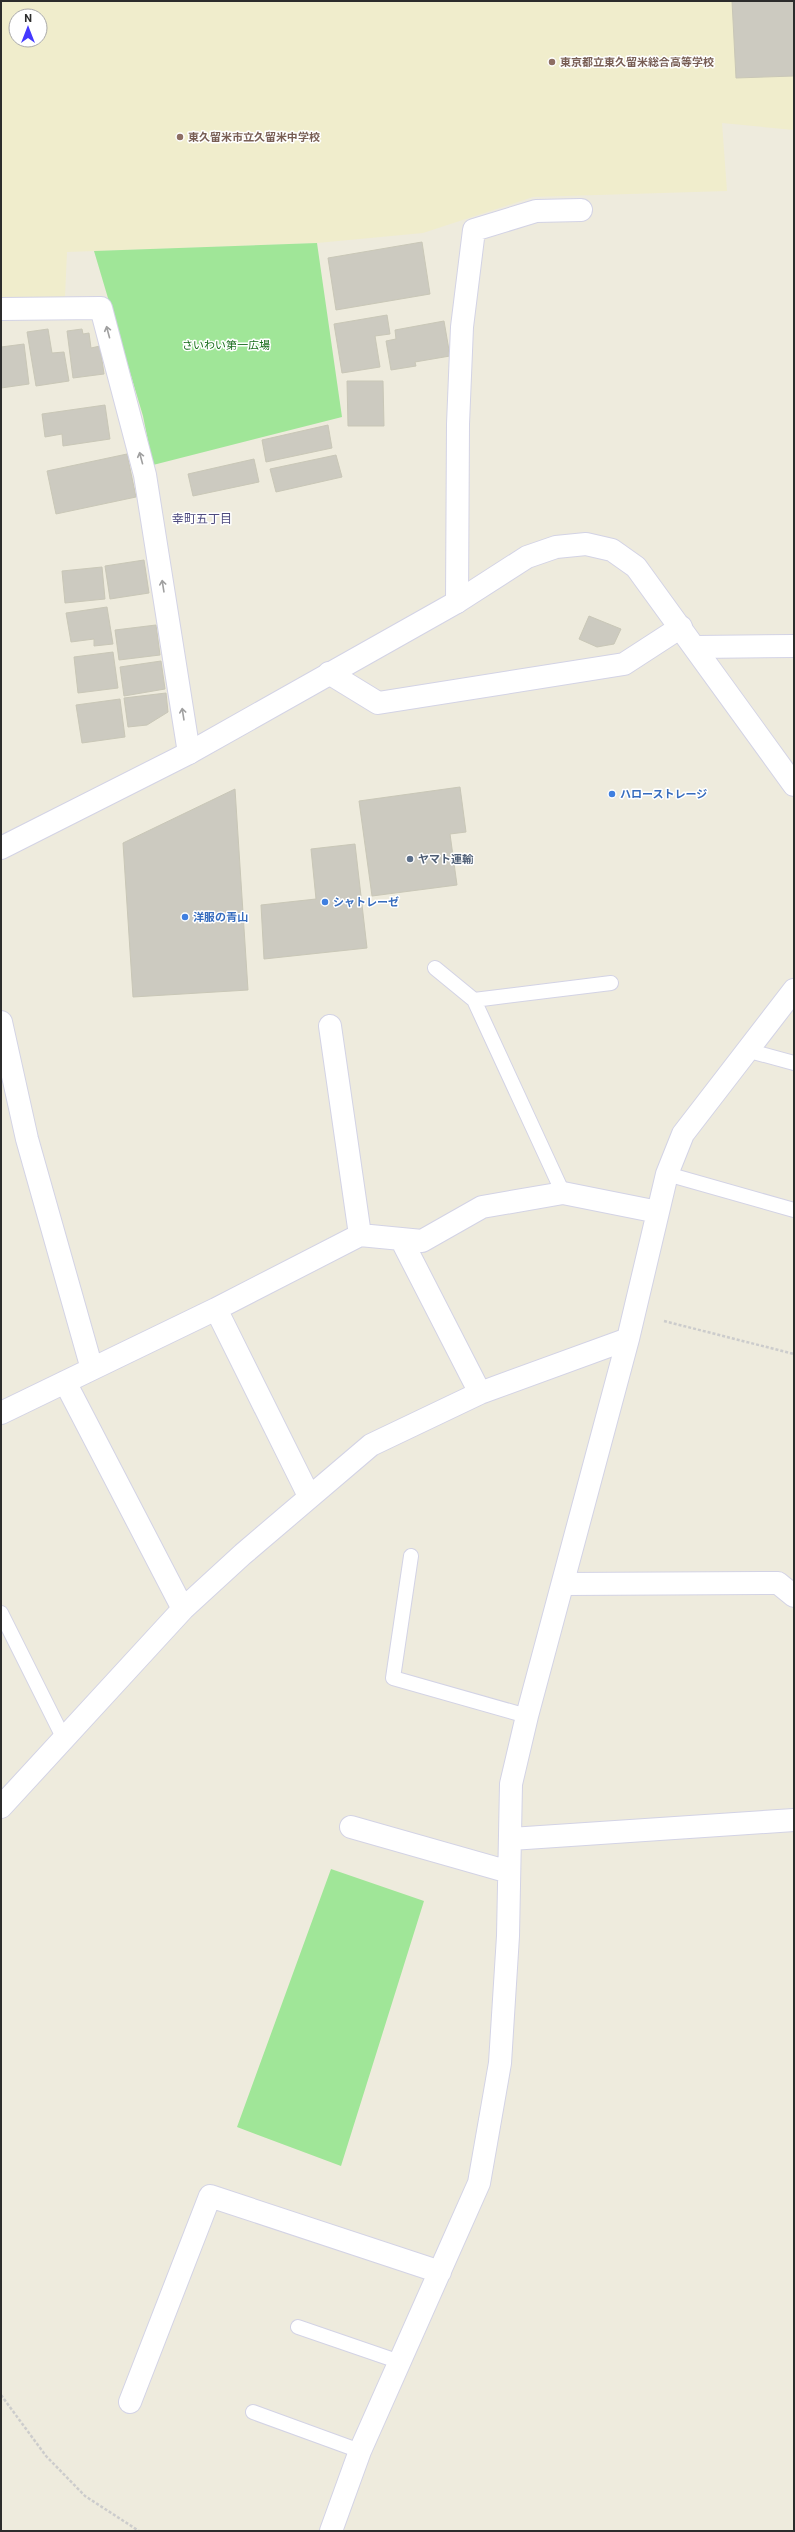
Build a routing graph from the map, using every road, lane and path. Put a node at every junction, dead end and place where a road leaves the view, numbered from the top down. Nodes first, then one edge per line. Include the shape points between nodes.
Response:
1 (581, 210) dead end
2 (1, 309) edge
3 (457, 602) junction
4 (681, 627) junction
5 (794, 646) edge
6 (696, 647) junction
7 (329, 673) junction
8 (189, 753) junction
9 (794, 785) edge
10 (1, 848) edge
11 (435, 968) dead end
12 (611, 983) dead end
13 (794, 990) edge
14 (474, 1000) junction
15 (1, 1022) edge
16 (330, 1026) dead end
17 (746, 1050) junction
18 (794, 1063) edge
19 (667, 1174) junction
20 (562, 1193) junction
21 (794, 1210) edge
22 (658, 1212) junction
23 (360, 1235) junction
24 (401, 1239) junction
25 (216, 1309) junction
26 (634, 1314) junction
27 (628, 1339) junction
28 (794, 1354) edge
29 (92, 1369) junction
30 (65, 1382) junction
31 (480, 1393) junction
32 (1, 1413) edge
33 (309, 1496) junction
34 (411, 1556) dead end
35 (563, 1584) junction
36 (794, 1596) edge
37 (183, 1609) junction
38 (1, 1613) edge
39 (527, 1716) junction
40 (64, 1739) junction
41 (1, 1807) edge
42 (794, 1820) edge
43 (351, 1827) dead end
44 (511, 1839) junction
45 (509, 1872) junction
46 (440, 2272) junction
47 (298, 2327) dead end
48 (400, 2362) junction
49 (1, 2395) edge
50 (130, 2402) dead end
51 (253, 2412) dead end
52 (360, 2451) junction
53 (139, 2531) edge
54 (331, 2531) edge

1 - 3 street via 536,211 474,230 462,327 458,424
8 -> 2 street via 145,475 101,308
3 - 4 street via 527,557 556,547 586,544 612,550 636,567
3 - 7 street
4 - 6 street
4 - 7 street via 624,664 378,703
5 - 6 street
6 - 9 street
7 - 8 street
8 - 10 street
11 - 14 lane
12 - 14 lane
13 - 17 street
14 - 20 lane
15 - 29 street via 26,1139
16 - 23 street
17 - 18 lane
17 - 19 street via 683,1134
19 - 21 lane
19 - 22 street
20 - 22 street
20 - 24 street via 482,1207 422,1241
22 - 26 street
23 - 24 street
23 - 25 street
24 - 31 street
25 - 29 street
25 - 33 street
26 - 27 street
26 - 28 path
27 - 31 street
27 - 35 street
29 - 30 street
30 - 32 street
30 - 37 street
31 - 33 street via 371,1445
33 - 37 street
34 - 39 lane via 393,1678
35 - 36 street via 778,1583
35 - 39 street
37 - 40 street
38 - 40 lane
39 - 44 street via 511,1784
40 - 41 street
42 - 44 street
43 - 45 street
44 - 45 street
45 - 46 street via 500,2063 479,2183
46 - 48 street
46 - 50 street via 210,2196
47 - 48 lane
48 - 52 street
49 - 53 path via 46,2456 85,2496
51 - 52 lane
52 - 54 street

